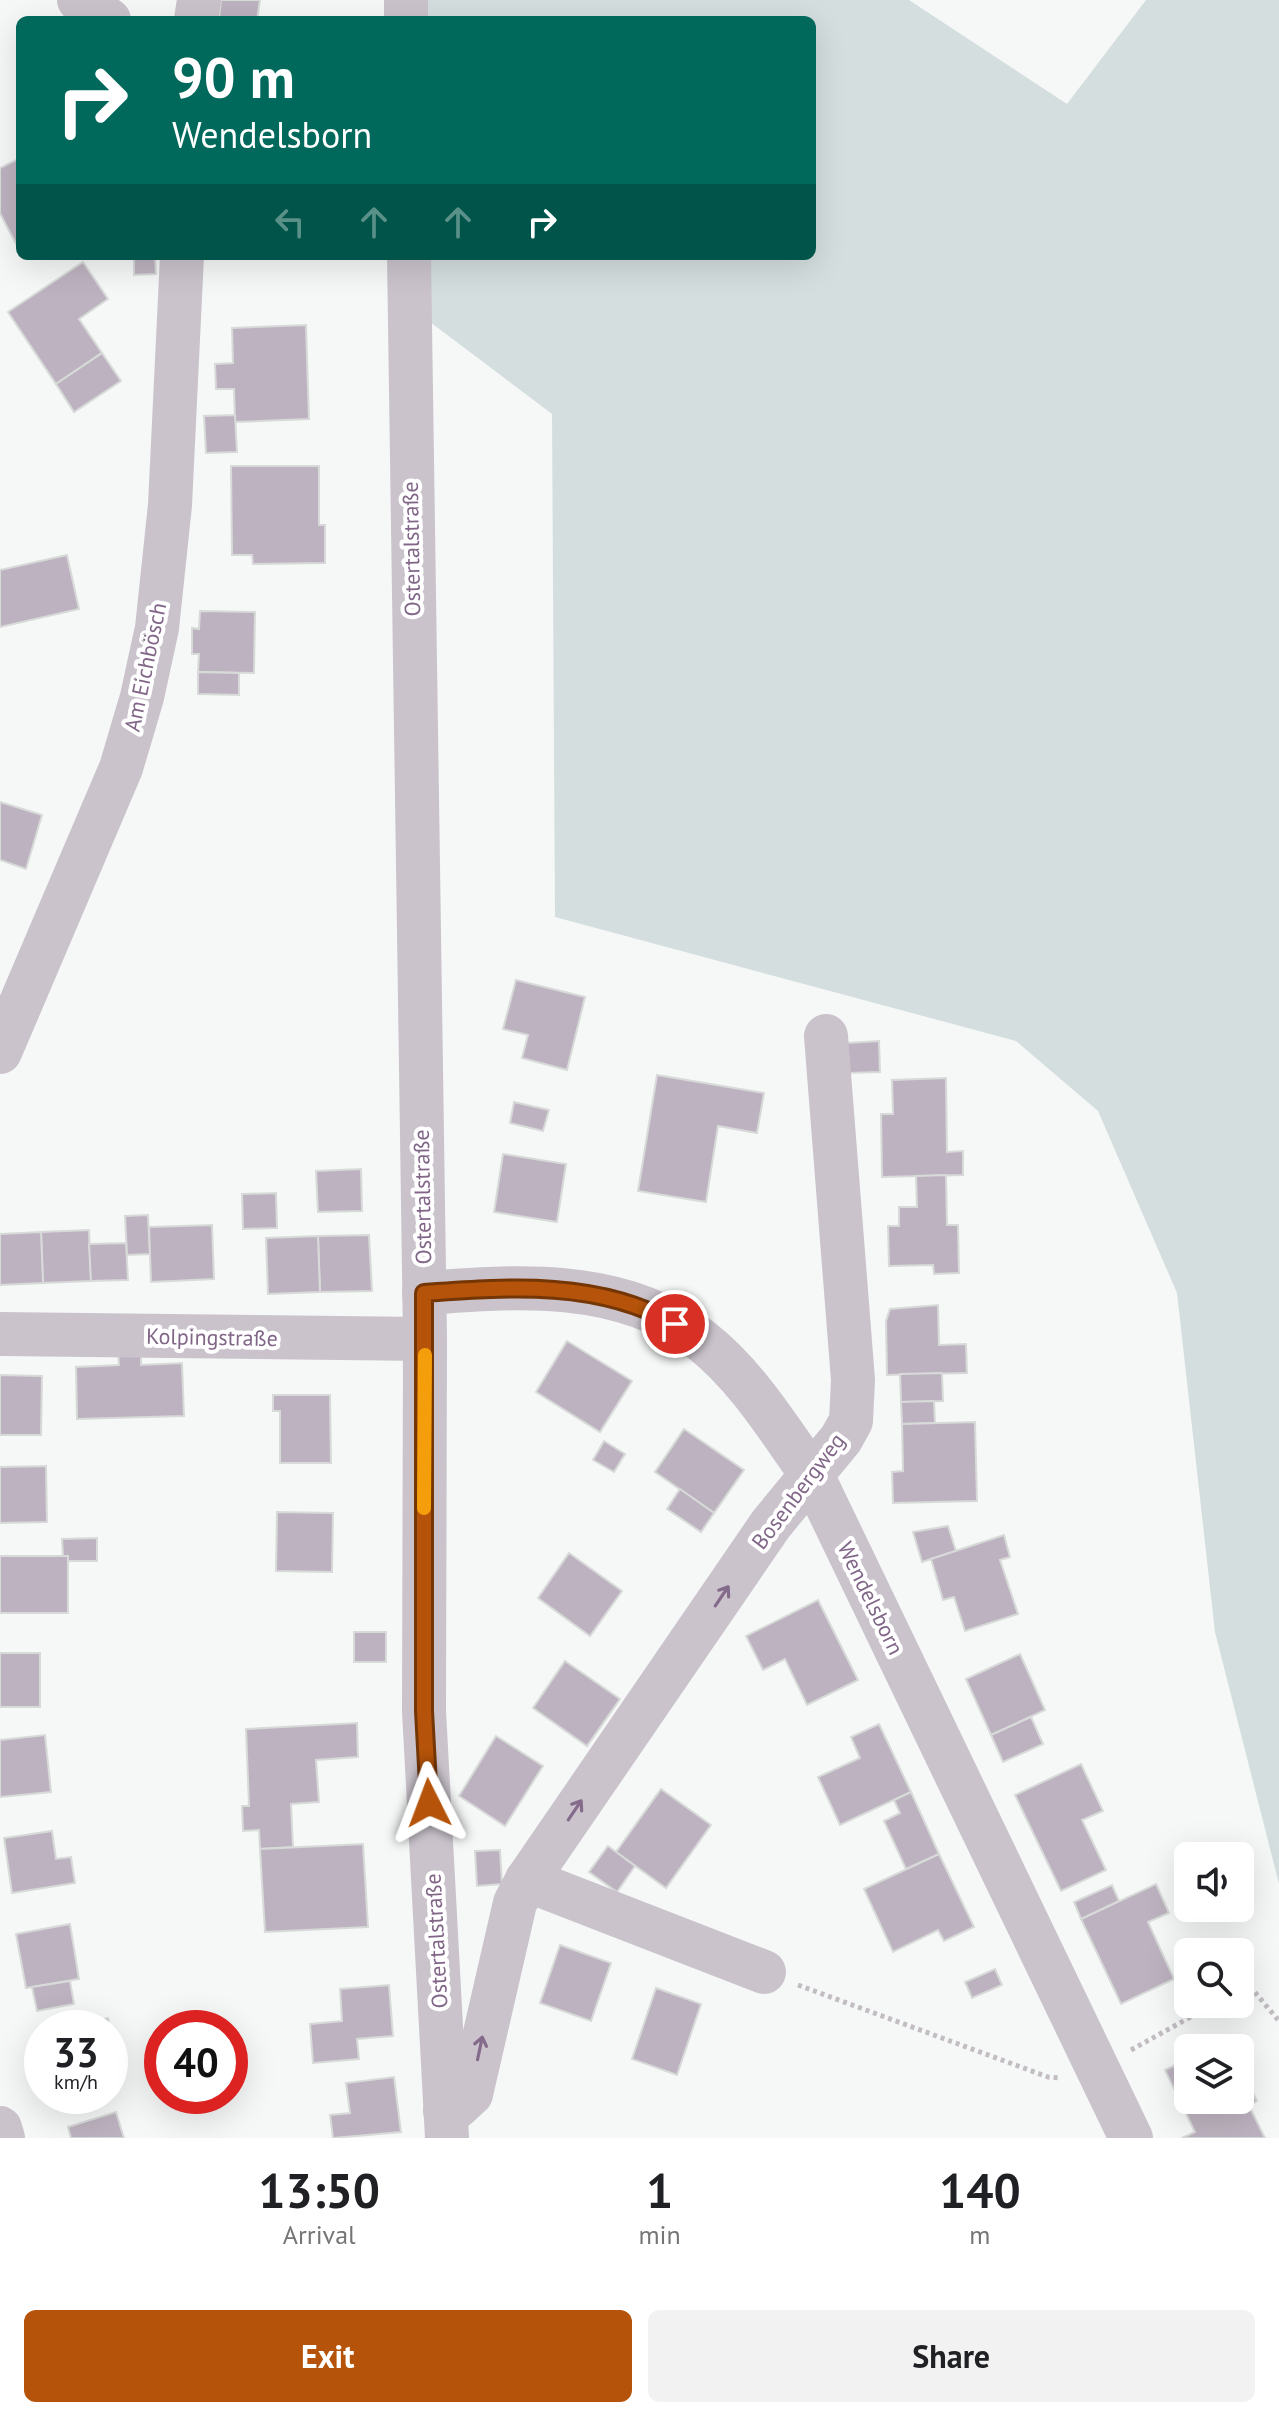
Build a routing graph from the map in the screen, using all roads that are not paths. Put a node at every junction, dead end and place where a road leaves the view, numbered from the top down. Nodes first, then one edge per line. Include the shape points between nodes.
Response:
1 (79, 0) edge
2 (103, 16) edge
3 (182, 260) edge
4 (409, 260) edge
5 (826, 1036) dead end
6 (0, 1052) edge
7 (424, 1293) junction
8 (0, 1334) edge
9 (425, 1339) junction
10 (813, 1477) junction
11 (527, 1880) junction
12 (764, 1972) road end
13 (446, 2124) edge
14 (0, 2128) edge
15 (3, 2138) edge
16 (1131, 2138) edge

1 - 2 street
3 - 6 street, Am Eichbösch via 170,505 157,628 142,697 121,768
4 - 7 street, Ostertalstraße
5 - 10 street, Bosenbergweg via 853,1380 851,1421
7 - 9 street, Ostertalstraße
7 - 10 street, Wendelsborn via 540,1287 650,1310 700,1339 751,1389
8 - 9 street, Kolpingstraße
9 - 13 street, Ostertalstraße via 424,1711
11 -> 10 street, Bosenbergweg via 771,1524
10 - 16 street, Wendelsborn
11 - 12 street
13 -> 11 street, Bosenbergweg via 471,2094 515,1903
14 - 15 street

